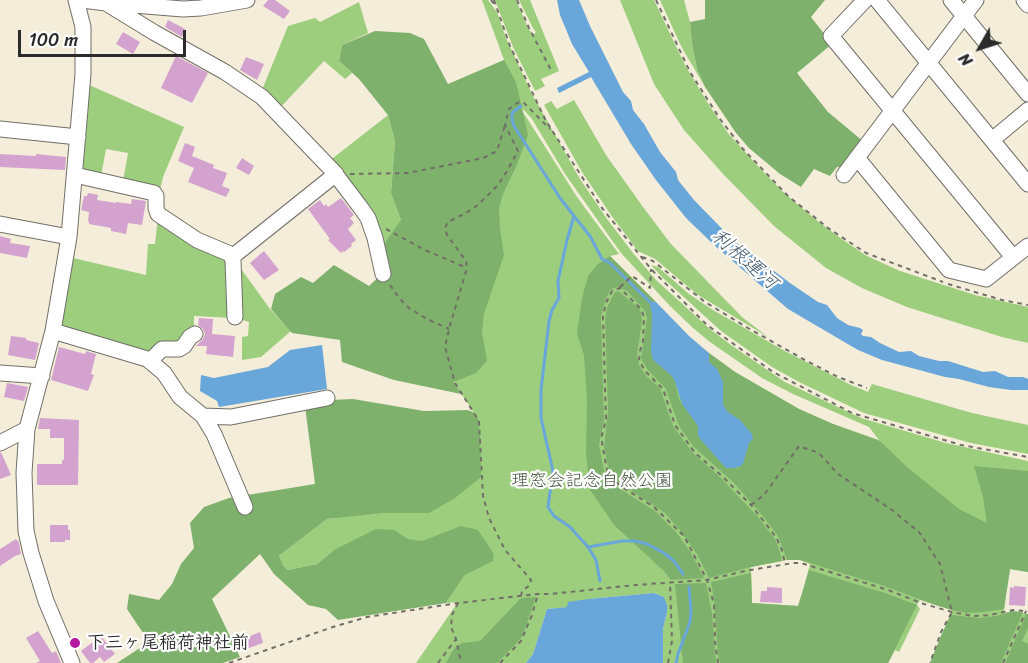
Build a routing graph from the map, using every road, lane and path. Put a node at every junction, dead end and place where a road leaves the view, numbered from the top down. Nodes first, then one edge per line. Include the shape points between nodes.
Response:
1 (76, 0) edge
2 (82, 0) edge
3 (247, 0) edge
4 (492, 0) edge
5 (517, 0) edge
6 (656, 0) edge
7 (864, 0) edge
8 (877, 0) edge
9 (951, 0) edge
10 (976, 0) edge
11 (1024, 0) edge
12 (106, 3) junction
13 (1028, 5) edge
14 (964, 15) junction
15 (928, 63) junction
16 (551, 70) dead end
17 (1028, 94) edge
18 (1028, 110) edge
19 (893, 111) junction
20 (505, 126) junction
21 (0, 129) edge
22 (555, 134) junction
23 (78, 137) junction
24 (992, 140) junction
25 (858, 159) junction
26 (336, 174) junction
27 (75, 175) junction
28 (844, 175) dead end
29 (1028, 184) edge
30 (366, 215) junction
31 (0, 224) edge
32 (69, 237) junction
33 (1028, 246) edge
34 (232, 257) junction
35 (641, 257) junction
36 (1013, 257) junction
37 (467, 268) junction
38 (651, 269) junction
39 (383, 274) joint
40 (618, 289) junction
41 (1028, 304) edge
42 (235, 317) dead end
43 (449, 329) junction
44 (53, 331) junction
45 (195, 334) dead end
46 (150, 361) junction
47 (0, 373) edge
48 (42, 376) junction
49 (867, 388) dead end
50 (327, 399) dead end
51 (203, 416) junction
52 (27, 429) junction
53 (0, 443) edge
54 (1028, 457) edge
55 (751, 505) junction
56 (245, 507) dead end
57 (785, 564) junction
58 (707, 580) junction
59 (670, 582) junction
60 (538, 594) junction
61 (521, 596) junction
62 (458, 603) junction
63 (1027, 611) edge
64 (952, 612) junction
65 (456, 639) junction
66 (72, 663) edge
67 (229, 663) edge
68 (438, 663) edge
69 (461, 663) edge
70 (500, 663) edge
71 (669, 663) edge
72 (718, 663) edge
73 (930, 663) edge
74 (1003, 663) edge

1 - 23 street via 84,49
2 - 12 street
3 - 12 street via 183,9
4 - 22 path via 510,46
5 - 16 path
6 - 41 path via 690,72 720,119 788,196 866,253 950,285
7 - 19 street via 831,36
8 - 15 street
9 - 14 street
10 - 14 street
11 - 13 street
12 - 26 street via 262,97
14 - 15 street
14 - 17 street
15 - 19 street
15 - 24 street
18 - 24 street
19 - 25 street
19 - 36 street
20 - 22 path via 509,109 523,102
20 - 26 path via 497,151 483,158 408,173
20 - 37 path via 518,151 507,171 498,186 445,228
21 - 23 street
22 - 35 path via 602,208
23 - 27 street
24 - 29 street
25 - 28 street
25 - 36 street via 949,270 986,279
26 - 30 street
26 - 34 street
27 - 32 street
27 - 34 street via 154,193 158,214
30 - 37 path via 425,250
30 - 39 street
31 - 32 street
32 - 44 street
33 - 36 street
34 - 42 street
35 - 38 path
35 - 49 path via 653,261 705,302 748,328 838,377
37 - 43 path
38 - 40 path via 650,288 632,276
38 - 54 path via 707,325 773,372 852,413 961,445
39 - 43 path via 409,308
40 - 55 path via 641,309 644,317 639,360 663,389 675,425 695,453
40 - 58 path via 612,291 603,317 606,420 602,443 607,470 619,485 654,507 684,536
43 - 61 path via 445,347 453,377 479,421 483,496 489,518 505,550 531,580
44 - 46 street
44 - 48 street
45 - 46 street via 179,349 162,349
46 - 51 street via 164,373 180,397
47 - 48 street
48 - 52 street
50 - 51 street via 231,417
51 - 56 street
52 - 53 street
52 - 66 street via 24,473 30,553
55 - 57 path via 776,537
55 - 64 path via 764,495 799,446 819,453 838,474 919,532 940,564
57 - 58 path
57 - 64 path via 801,563
58 - 59 path
58 - 72 path via 714,604
59 - 60 path
59 - 71 path
60 - 61 path
60 - 70 path via 521,641
61 - 62 path
62 - 65 path via 451,627
62 - 67 path via 367,617
63 - 64 path via 973,616
63 - 74 path
64 - 73 path
65 - 68 path
65 - 69 path

